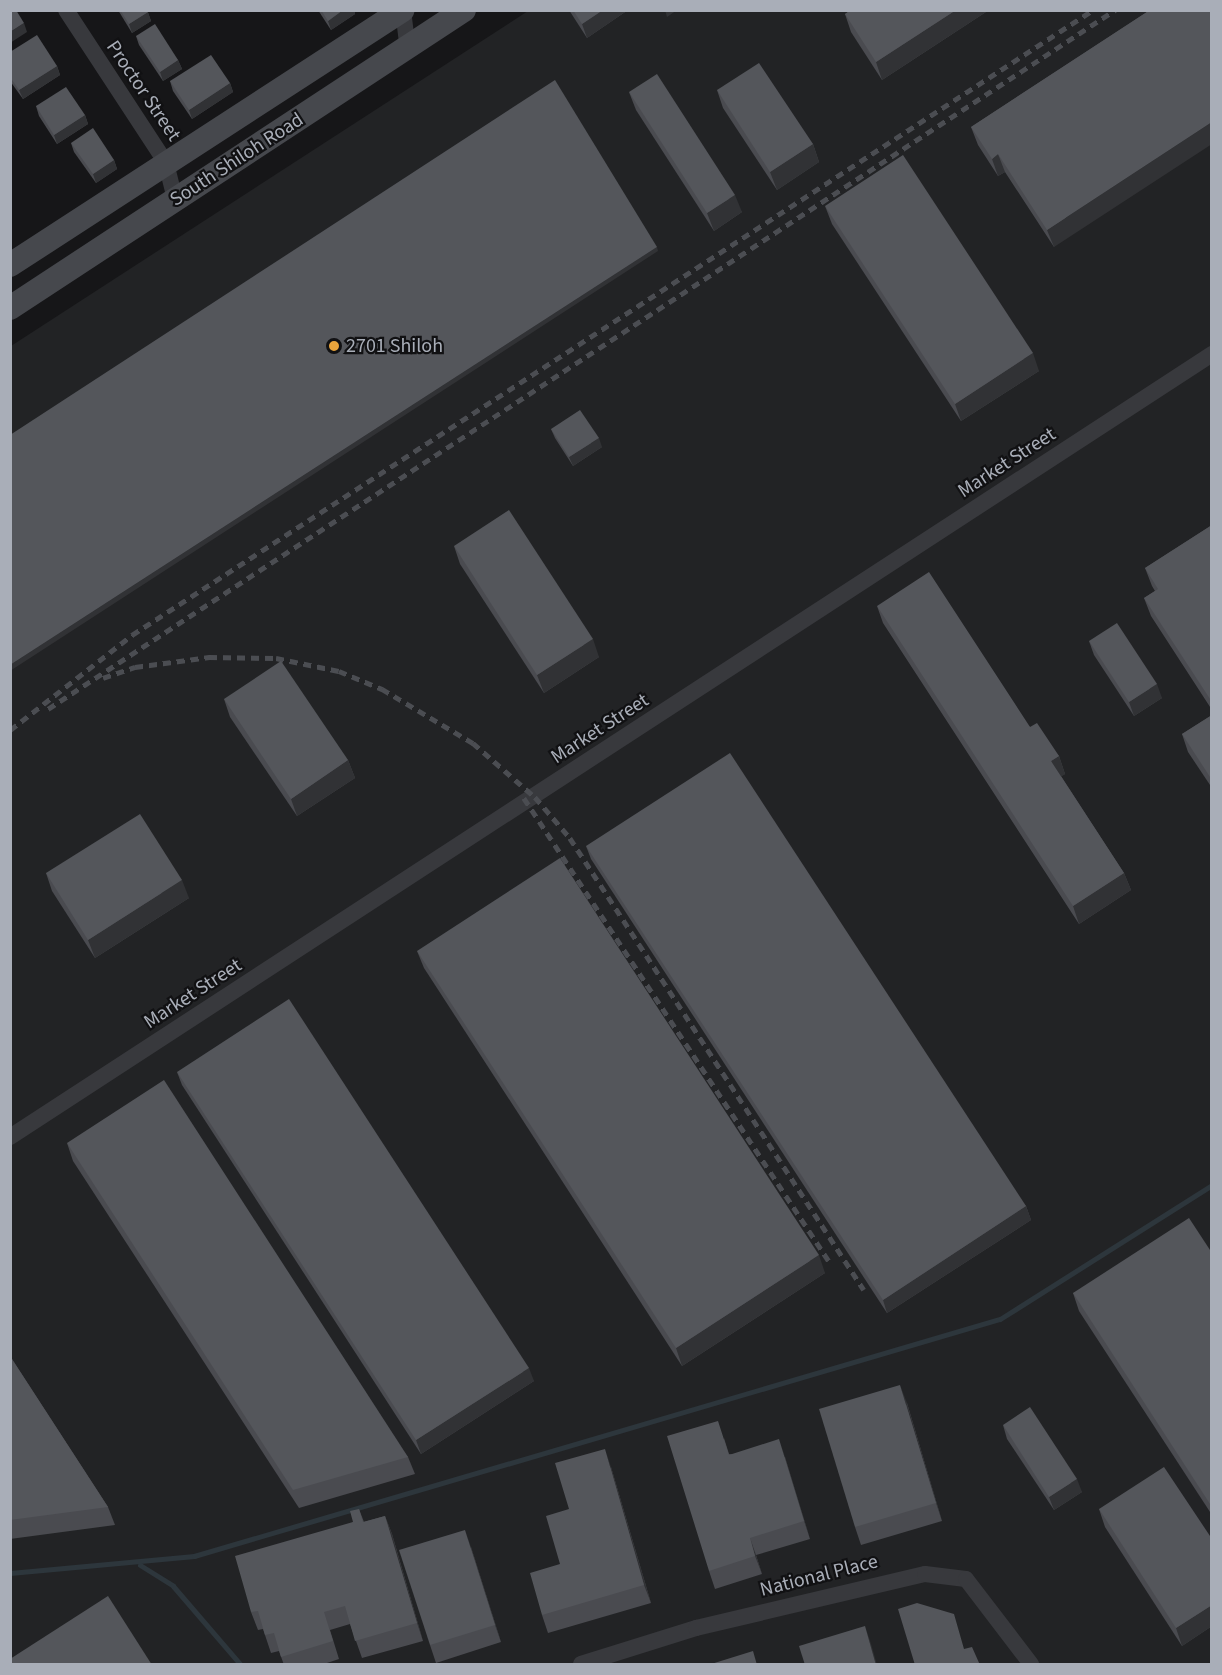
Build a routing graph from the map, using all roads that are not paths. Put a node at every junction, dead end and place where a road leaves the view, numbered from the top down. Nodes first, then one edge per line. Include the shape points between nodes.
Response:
1 (66, 10) edge
2 (402, 10) edge
3 (464, 10) edge
4 (408, 48) junction
5 (166, 163) junction
6 (175, 200) junction
7 (10, 265) edge
8 (10, 308) edge
9 (1212, 354) edge
10 (10, 1137) edge
11 (580, 1665) edge
12 (1031, 1665) edge

1 - 5 street, Proctor Street
2 - 4 street
2 - 5 main road, South Shiloh Road
3 - 4 main road, South Shiloh Road
4 - 6 main road, South Shiloh Road
5 - 6 street, Proctor Street
5 - 7 main road, South Shiloh Road
6 - 8 main road, South Shiloh Road
9 - 10 street, Market Street
11 - 12 street, National Place via 696,1628 925,1574 966,1579

